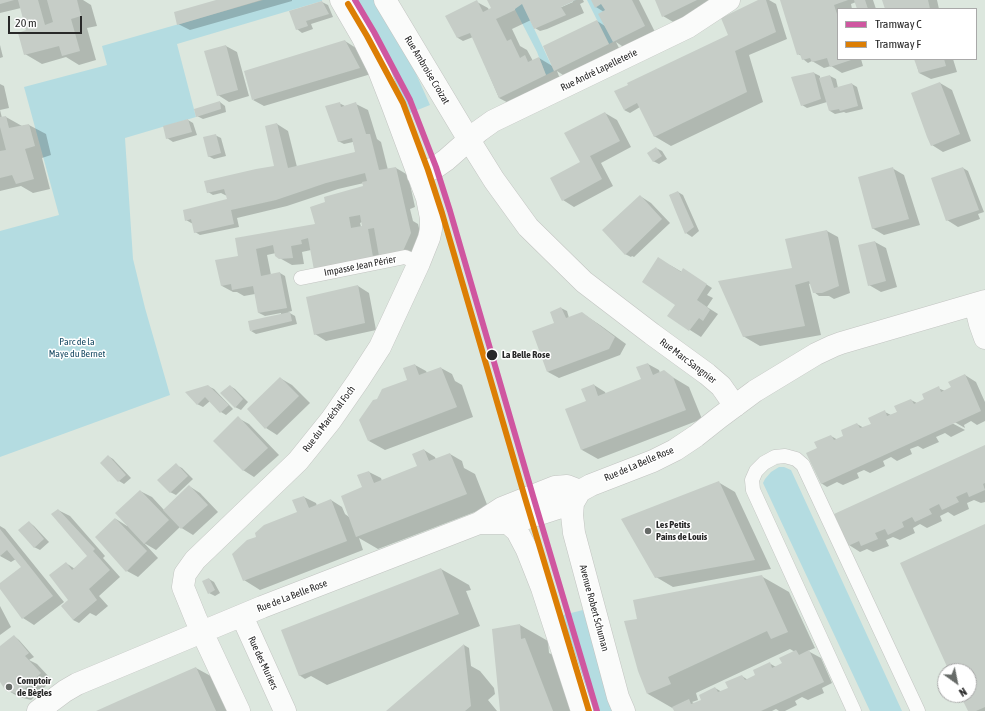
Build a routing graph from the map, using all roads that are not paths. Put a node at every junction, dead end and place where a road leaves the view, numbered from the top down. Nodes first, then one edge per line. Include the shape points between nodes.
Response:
1 (341, 0) edge
2 (385, 0) edge
3 (729, 0) edge
4 (469, 140) junction
5 (418, 175) junction
6 (419, 263) junction
7 (301, 278) dead end
8 (980, 303) edge
9 (985, 338) edge
10 (735, 406) junction
11 (576, 497) junction
12 (479, 523) junction
13 (508, 523) junction
14 (242, 616) junction
15 (202, 631) junction
16 (38, 711) edge
17 (239, 711) edge
18 (285, 711) edge
19 (582, 711) edge
20 (624, 711) edge
21 (854, 711) edge
22 (918, 711) edge

1 - 5 street via 378,68
2 - 4 street, Rue Ambroise Croizat
3 - 4 street, Rue André Lapelleterie via 688,27 493,121
4 - 5 street, Rue André Lapelleterie via 436,167
4 - 10 street, Rue Marc Sangnier via 528,227 584,282 707,374
5 - 6 street, Rue du Maréchal Foch via 431,218 429,238
6 - 7 lane, Impasse Jean Périer via 405,257
6 - 15 street, Rue du Maréchal Foch via 380,347 331,420 298,461 195,560 185,574 184,587
8 - 9 street via 980,324
8 - 10 street via 841,342 794,367
10 - 11 street, Rue de La Belle Rose via 675,450 591,485
11 - 12 street, Rue de La Belle Rose via 567,486 555,487 502,508
11 - 13 street, Rue de La Belle Rose via 533,516
11 - 20 street, Avenue Robert Schuman via 572,515 574,533 616,690
12 - 13 street, Rue de La Belle Rose
12 - 14 street, Rue de La Belle Rose
13 - 19 street via 517,532 527,550 542,588
14 - 15 street, Rue de La Belle Rose
14 - 18 street, Rue des Muriers
15 - 16 street, Rue de La Belle Rose via 73,686
15 - 17 street
21 - 22 lane via 753,490 752,480 756,471 775,457 786,456 796,459 803,465

